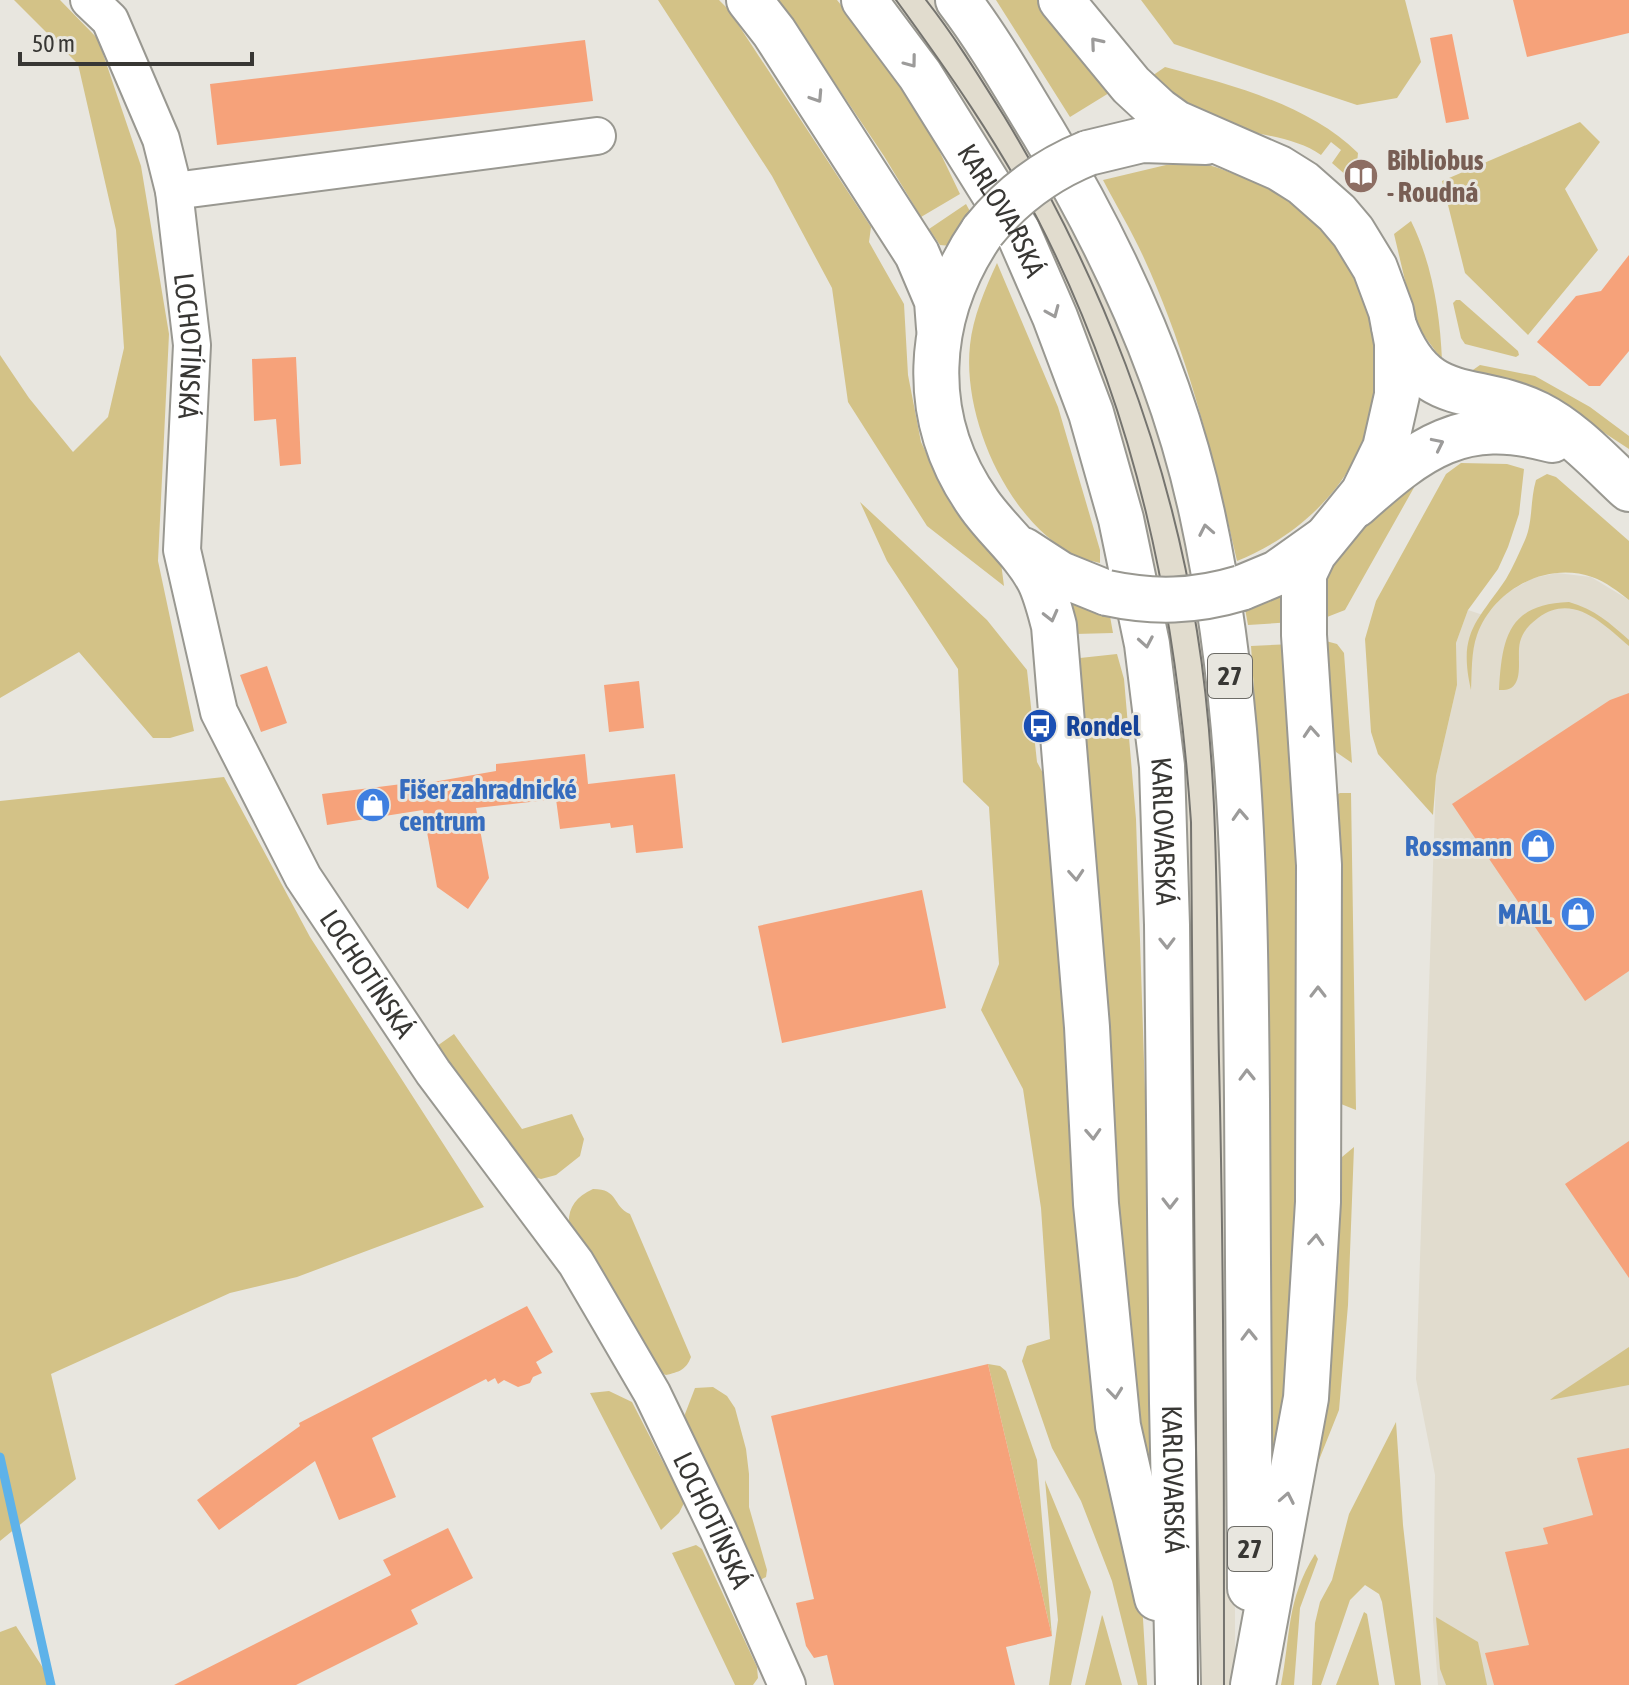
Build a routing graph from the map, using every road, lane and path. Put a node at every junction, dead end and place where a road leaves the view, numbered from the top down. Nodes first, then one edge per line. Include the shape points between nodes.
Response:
1 (89, 0) edge
2 (749, 0) edge
3 (864, 0) edge
4 (958, 0) edge
5 (1061, 0) edge
6 (597, 136) dead end
7 (1239, 150) junction
8 (174, 191) junction
9 (1394, 326) junction
10 (939, 334) junction
11 (1588, 452) junction
12 (1629, 489) edge
13 (1340, 522) junction
14 (998, 527) junction
15 (787, 1685) edge
16 (1178, 1685) edge
17 (1252, 1685) edge

1 - 8 street, LOCHOTÍNSKÁ via 110,20 161,139
2 -> 10 main road via 917,254 937,301
3 -> 16 main road, KARLOVARSKÁ via 920,75 1018,232 1091,413 1121,519 1147,644 1162,766 1167,910
17 -> 4 main road, 27 via 1246,917 1237,741 1224,626 1202,510 1174,409 1129,293 1082,197
7 -> 5 main road via 1158,110
6 - 8 street
7 - 9 main road via 1303,183 1345,222 1375,268
7 - 10 main road, bridge via 1166,139 1131,142 1068,161 1033,182 983,231 953,281
8 - 15 street, LOCHOTÍNSKÁ via 192,345 182,550 219,712 303,877 433,1072 576,1263 610,1321 652,1393
9 - 11 main road via 1412,363 1427,378 1449,390 1540,416
9 - 13 main road via 1398,376 1392,423 1379,463
10 - 14 main road via 936,385 944,432 960,474
11 - 12 main road
13 -> 11 main road via 1411,459 1443,440 1470,433 1522,433
13 - 14 main road, bridge via 1295,562 1241,588 1174,601 1129,598 1075,582 1045,566
17 -> 13 main road via 1307,1383 1318,1202 1319,865 1302,603 1306,567
14 -> 16 main road via 1040,581 1054,626 1096,1204 1118,1426

